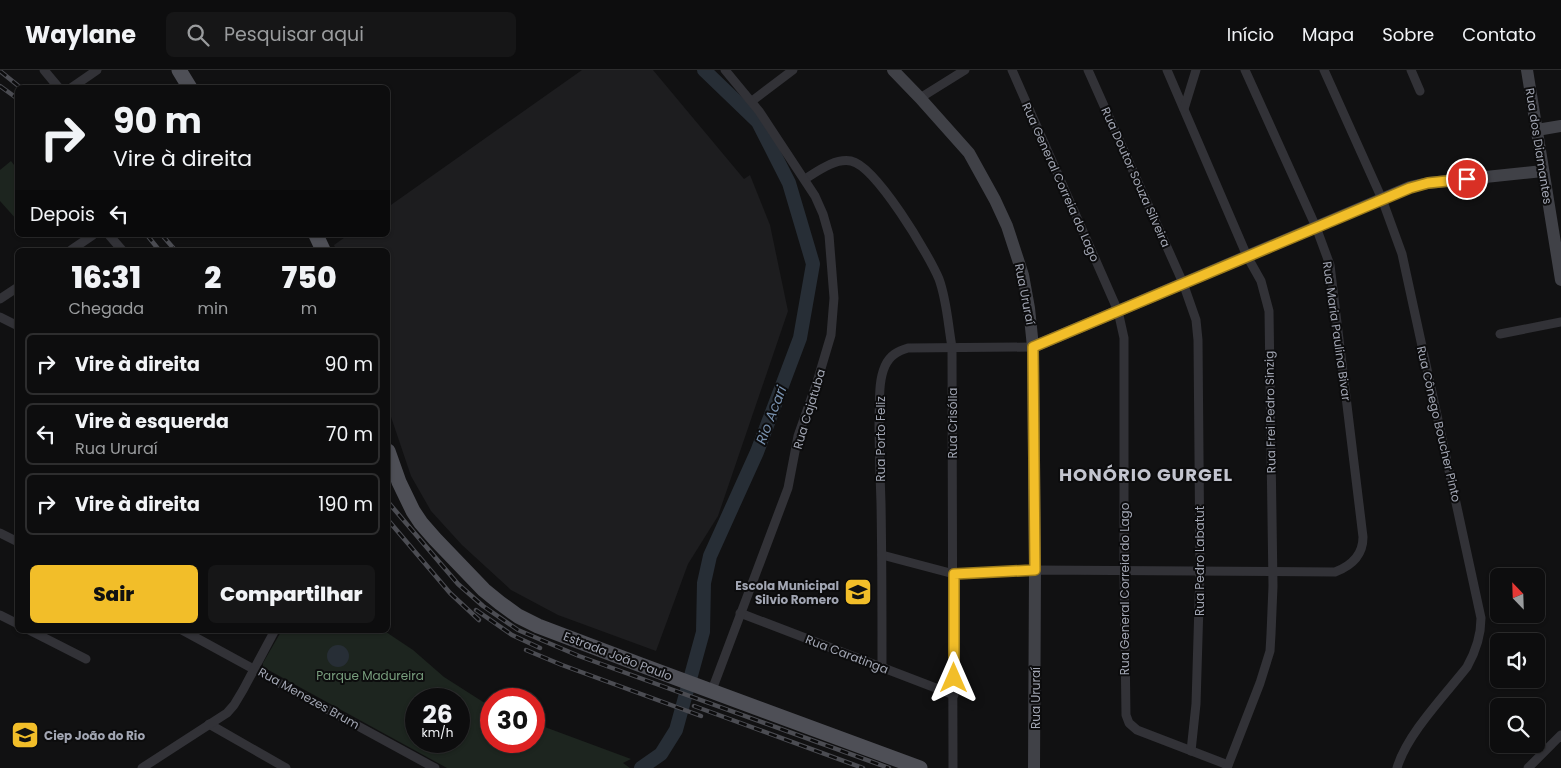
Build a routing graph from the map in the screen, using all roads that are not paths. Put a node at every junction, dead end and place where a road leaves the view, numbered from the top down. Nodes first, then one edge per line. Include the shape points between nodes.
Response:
1 (44, 70) edge
2 (97, 70) edge
3 (725, 70) edge
4 (793, 70) edge
5 (893, 70) edge
6 (965, 70) edge
7 (1012, 70) edge
8 (1088, 70) edge
9 (1167, 70) edge
10 (1196, 70) edge
11 (1245, 70) edge
12 (1324, 70) edge
13 (1410, 70) edge
14 (1527, 70) edge
15 (56, 85) edge
16 (75, 85) edge
17 (1420, 91) dead end
18 (920, 98) junction
19 (752, 101) junction
20 (1184, 110) junction
21 (1561, 126) edge
22 (1537, 130) junction
23 (1543, 170) junction
24 (805, 179) junction
25 (1382, 199) junction
26 (1555, 209) edge
27 (1316, 227) junction
28 (90, 237) edge
29 (111, 237) edge
30 (74, 248) edge
31 (120, 248) edge
32 (1248, 256) junction
33 (1561, 280) edge
34 (1183, 283) junction
35 (15, 289) edge
36 (0, 299) edge
37 (1118, 311) junction
38 (0, 317) edge
39 (1561, 322) edge
40 (15, 324) edge
41 (1500, 334) dead end
42 (952, 347) junction
43 (1033, 347) junction
44 (390, 457) edge
45 (0, 533) edge
46 (15, 540) edge
47 (882, 555) junction
48 (1035, 570) junction
49 (1124, 571) junction
50 (1200, 571) junction
51 (1272, 572) junction
52 (954, 574) junction
53 (740, 613) junction
54 (0, 615) edge
55 (15, 622) edge
56 (35, 633) edge
57 (188, 633) edge
58 (272, 633) edge
59 (86, 660) dead end
60 (882, 667) junction
61 (254, 668) junction
62 (708, 689) junction
63 (954, 696) junction
64 (209, 724) junction
65 (1561, 735) edge
66 (1191, 751) junction
67 (1227, 766) edge
68 (144, 767) edge
69 (286, 768) edge
70 (435, 768) edge
71 (920, 768) edge
72 (953, 768) edge
73 (1034, 768) edge
74 (1398, 768) edge
75 (1528, 768) edge

1 - 15 street
2 - 16 street
3 - 19 street, Rua Cajatuba
4 - 19 street
5 - 18 street, Rua Ururaí
6 - 18 street
7 - 37 street, Rua General Correia do Lago
8 - 34 street, Rua Doutor Souza Silveira
9 - 20 street, Rua Frei Pedro Sinzig
10 - 20 street
11 - 27 street, Rua Maria Paulina Bivar
12 - 25 street, Rua Cônego Boucher Pinto
13 - 17 street
14 - 22 street, Rua dos Diamantes
18 - 43 street, Rua Ururaí via 968,153 1003,217 1023,275
19 - 24 street, Rua Cajatuba
20 - 32 street, Rua Frei Pedro Sinzig
21 - 22 street
22 - 23 street, Rua dos Diamantes
23 - 25 street via 1428,183
23 - 26 street, Rua dos Diamantes
24 - 42 street, Rua Crisólia via 830,164 850,161 864,169 880,186 905,221 939,280
24 - 53 street, Rua Cajatuba via 823,214 829,235 834,298 831,335 798,436 788,488
25 - 27 street
25 - 74 street, Rua Cônego Boucher Pinto via 1402,254 1481,618 1480,637 1467,667 1411,738
26 - 33 street, Rua dos Diamantes
27 - 32 street
27 - 51 street, Rua Maria Paulina Bivar via 1332,278 1363,545 1355,560 1334,572
28 - 30 street
29 - 31 street
32 - 34 street
32 - 51 street, Rua Frei Pedro Sinzig via 1261,281 1270,311
34 - 37 street
34 - 50 street, Rua Pedro Labatut via 1196,320 1198,340
35 - 36 street
37 - 43 street
37 - 49 street, Rua General Correia do Lago via 1125,350
38 - 40 street
39 - 41 street
42 - 43 street, Rua Porto Feliz
42 - 47 street, Rua Porto Feliz via 900,350 885,366 880,392 879,451
42 - 52 street, Rua Crisólia
43 - 48 street, Rua Ururaí
44 - 62 main road, Estrada João Paulo via 398,482 421,523 500,603 538,626
45 - 46 street
47 - 52 street
47 - 60 street, Rua Porto Feliz
48 - 49 street
48 - 52 street
48 - 73 street, Rua Ururaí
49 - 50 street
49 - 66 street, Rua General Correia do Lago via 1125,707 1129,723 1148,735
50 - 51 street
50 - 66 street, Rua Pedro Labatut via 1196,704
51 - 67 street, Rua Frei Pedro Sinzig via 1268,657
52 - 63 street, Rua Crisólia
53 - 60 street, Rua Caratinga
53 - 62 street, Rua Cajatuba
54 - 55 street
56 - 59 street
57 - 61 street, Rua Menezes Brum
58 - 61 street
60 - 63 street, Rua Caratinga
61 - 64 street via 234,706
61 - 70 street, Rua Menezes Brum
62 - 71 main road, Estrada João Paulo
63 - 72 street, Rua Crisólia
64 - 68 street
64 - 69 street
65 - 75 street
66 - 67 street, Rua General Correia do Lago

